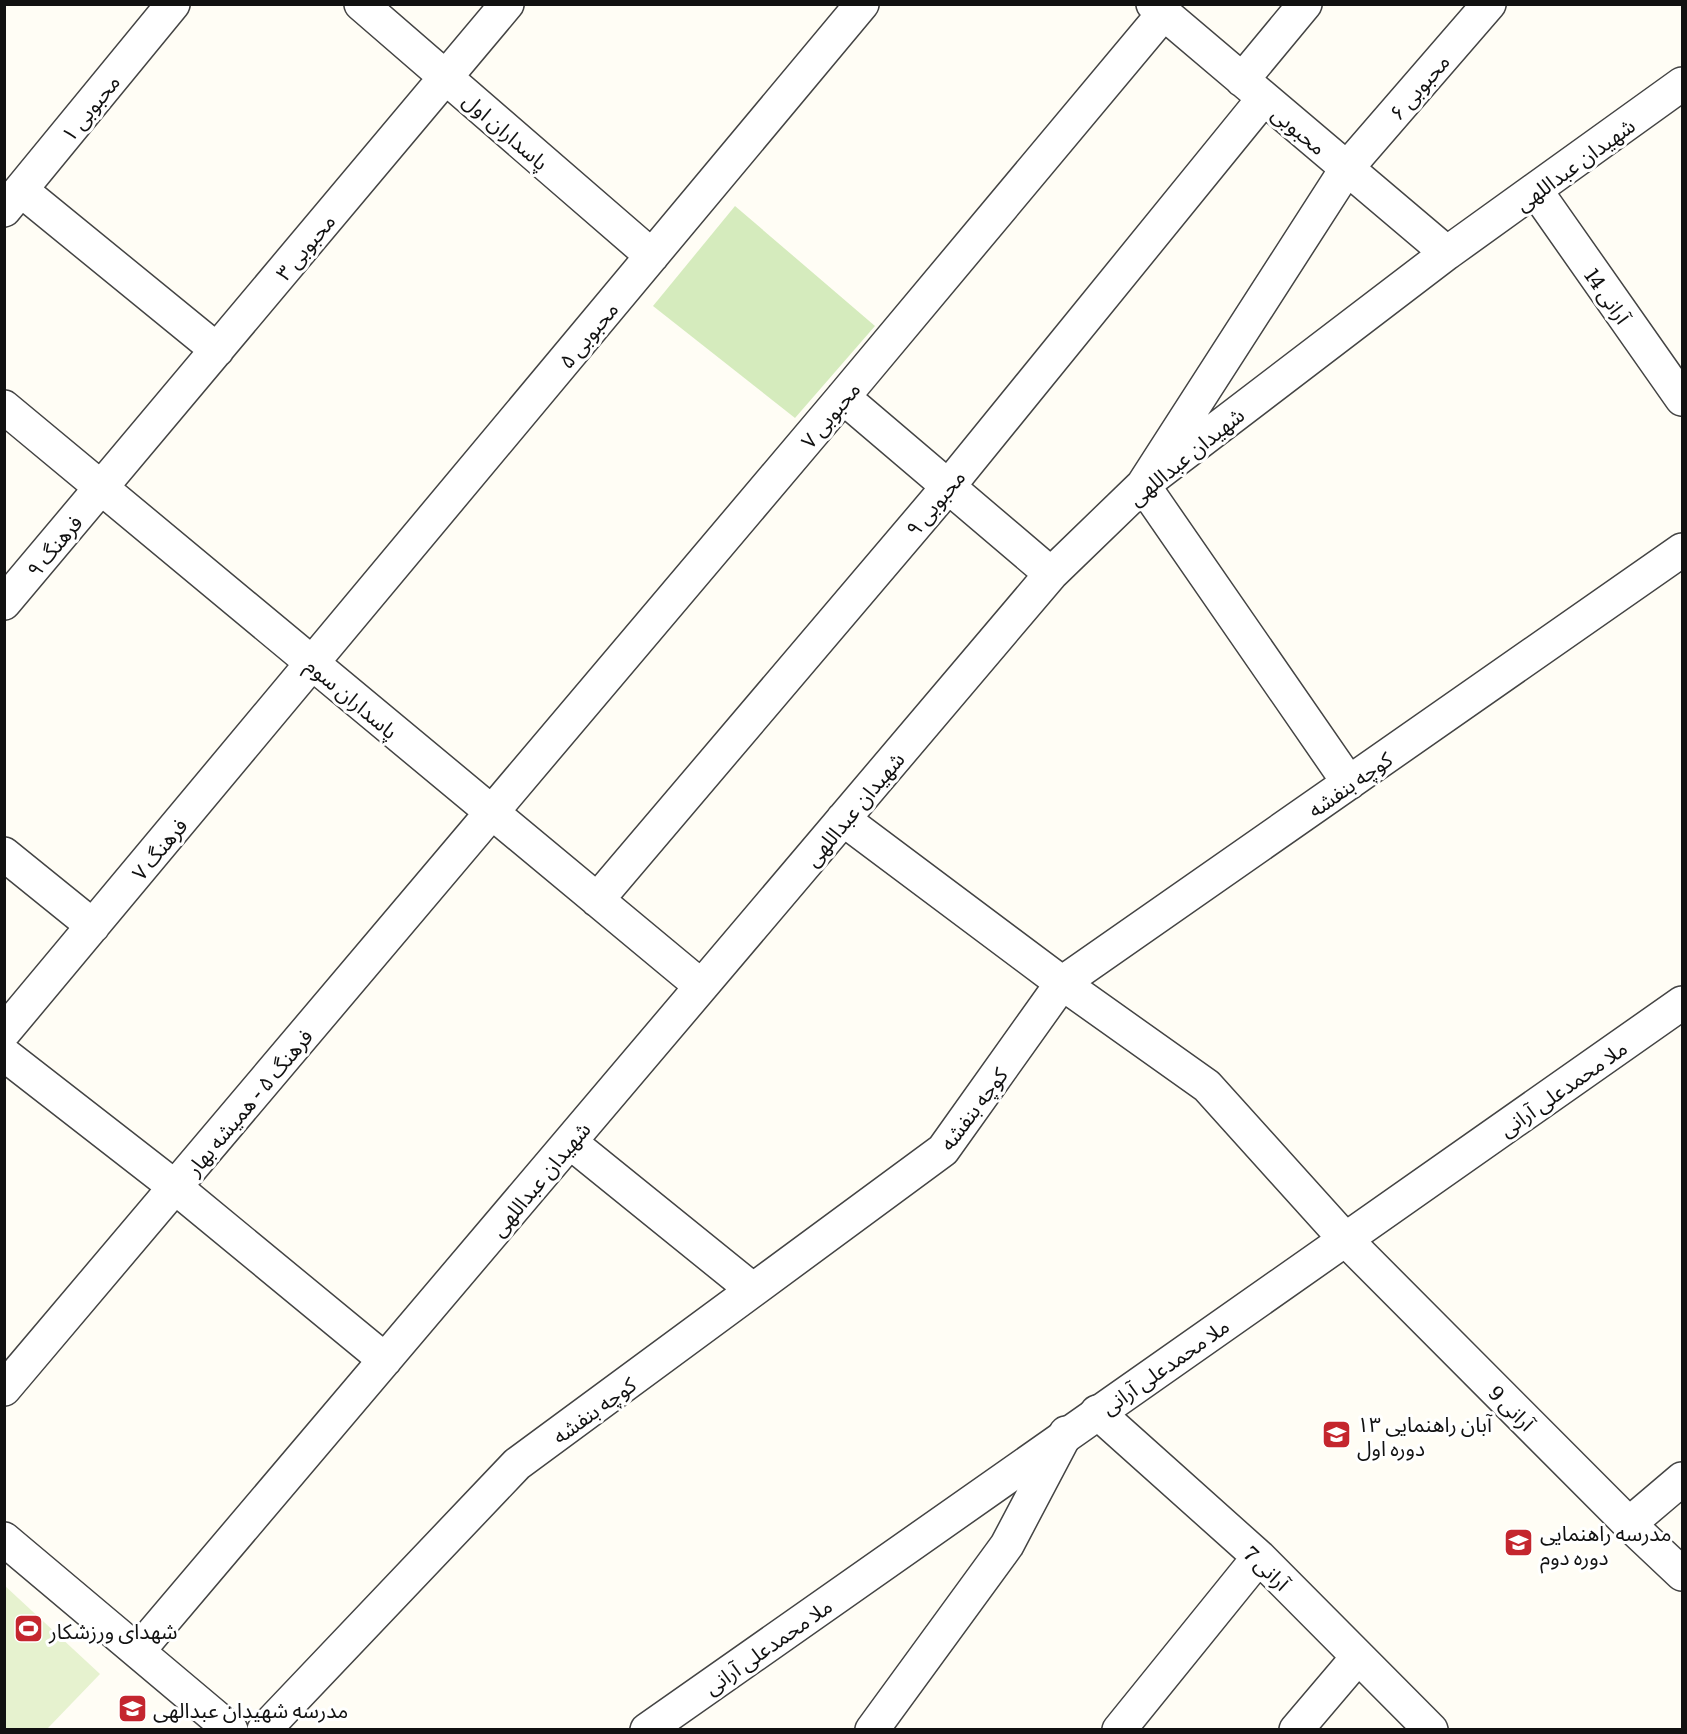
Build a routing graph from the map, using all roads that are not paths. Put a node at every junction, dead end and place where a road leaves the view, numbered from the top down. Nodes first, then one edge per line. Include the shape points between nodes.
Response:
1 (173, 4) edge
2 (362, 4) edge
3 (507, 4) edge
4 (862, 4) edge
5 (1305, 4) edge
6 (1489, 4) edge
7 (1158, 9) edge
8 (446, 77) junction
9 (1683, 84) edge
10 (1253, 89) junction
11 (1347, 168) junction
12 (1536, 191) junction
13 (13, 200) edge
14 (1447, 253) junction
15 (652, 256) junction
16 (217, 350) junction
17 (843, 397) junction
18 (1683, 399) edge
19 (4, 407) edge
20 (1143, 485) junction
21 (101, 488) junction
22 (947, 488) junction
23 (1683, 550) edge
24 (1051, 574) junction
25 (4, 603) edge
26 (313, 663) junction
27 (1349, 783) junction
28 (492, 812) junction
29 (843, 819) junction
30 (4, 854) edge
31 (597, 900) junction
32 (93, 926) junction
33 (1062, 983) junction
34 (701, 987) junction
35 (1681, 1006) edge
36 (4, 1032) edge
37 (4, 1054) edge
38 (570, 1142) junction
39 (175, 1187) junction
40 (1345, 1239) junction
41 (753, 1290) junction
42 (385, 1360) junction
43 (4, 1389) edge
44 (1097, 1412) junction
45 (1066, 1433) junction
46 (1683, 1479) edge
47 (1629, 1524) junction
48 (4, 1539) edge
49 (1259, 1557) junction
50 (1683, 1574) edge
51 (138, 1651) junction
52 (1359, 1657) junction
53 (231, 1730) edge
54 (264, 1730) edge
55 (647, 1730) edge
56 (872, 1730) edge
57 (1119, 1730) edge
58 (1296, 1730) edge
59 (1431, 1730) edge

1 - 13 street, محبوبی ۱
2 - 8 street, پاسداران اول
3 - 8 street, محبوبی ۳
4 - 15 street, محبوبی ۵
5 - 10 street, محبوبی ۹
6 - 11 street, محبوبی ۶
7 - 10 street, محبوبی
7 - 17 street, محبوبی ۷
8 - 15 street, پاسداران اول
8 - 16 street, محبوبی ۳
9 - 12 street, شهیدان عبداللهی
10 - 11 street, محبوبی
10 - 22 street, محبوبی ۹
11 - 14 street, محبوبی
11 - 20 street, محبوبی ۶
12 - 14 street, شهیدان عبداللهی
12 - 18 street, آرانی 14
13 - 16 street
14 - 20 street, شهیدان عبداللهی
15 - 26 street, محبوبی ۵
16 - 21 street, محبوبی ۳
17 - 22 street
17 - 28 street, محبوبی ۷
19 - 21 street, پاسداران سوم
20 - 24 street, شهیدان عبداللهی
20 - 27 street
21 - 25 street, فرهنگ ۹
21 - 26 street, پاسداران سوم
22 - 24 street
22 - 31 street, محبوبی ۹
23 - 27 street, کوچه بنفشه
24 - 29 street, شهیدان عبداللهی
26 - 28 street, پاسداران سوم
26 - 32 street, فرهنگ ۷
27 - 33 street, کوچه بنفشه
28 - 31 street, پاسداران سوم
28 - 39 street, فرهنگ ۵ - همیشه بهار
29 - 33 street, آرانی 9
29 - 34 street, شهیدان عبداللهی
30 - 32 street
31 - 34 street, پاسداران سوم
32 - 36 street, فرهنگ ۷
33 - 40 street, آرانی 9 via 1207,1086
33 - 41 street, کوچه بنفشه via 943,1150
34 - 38 street, شهیدان عبداللهی
35 - 40 street, ملا محمدعلی آرانی
37 - 39 street
38 - 41 street
38 - 42 street, شهیدان عبداللهی
39 - 42 street
39 - 43 street, فرهنگ ۵ - همیشه بهار
40 - 44 street, ملا محمدعلی آرانی
40 - 47 street, آرانی 9
41 - 54 street, کوچه بنفشه via 517,1464
42 - 51 street, شهیدان عبداللهی
44 - 45 street, ملا محمدعلی آرانی
44 - 49 street, آرانی 7
45 - 55 street, ملا محمدعلی آرانی
45 - 56 street via 1007,1545
46 - 47 street
47 - 50 street, آرانی 9
48 - 51 street
49 - 52 street, آرانی 7
49 - 57 street
51 - 53 street
52 - 58 street
52 - 59 street, آرانی 7

